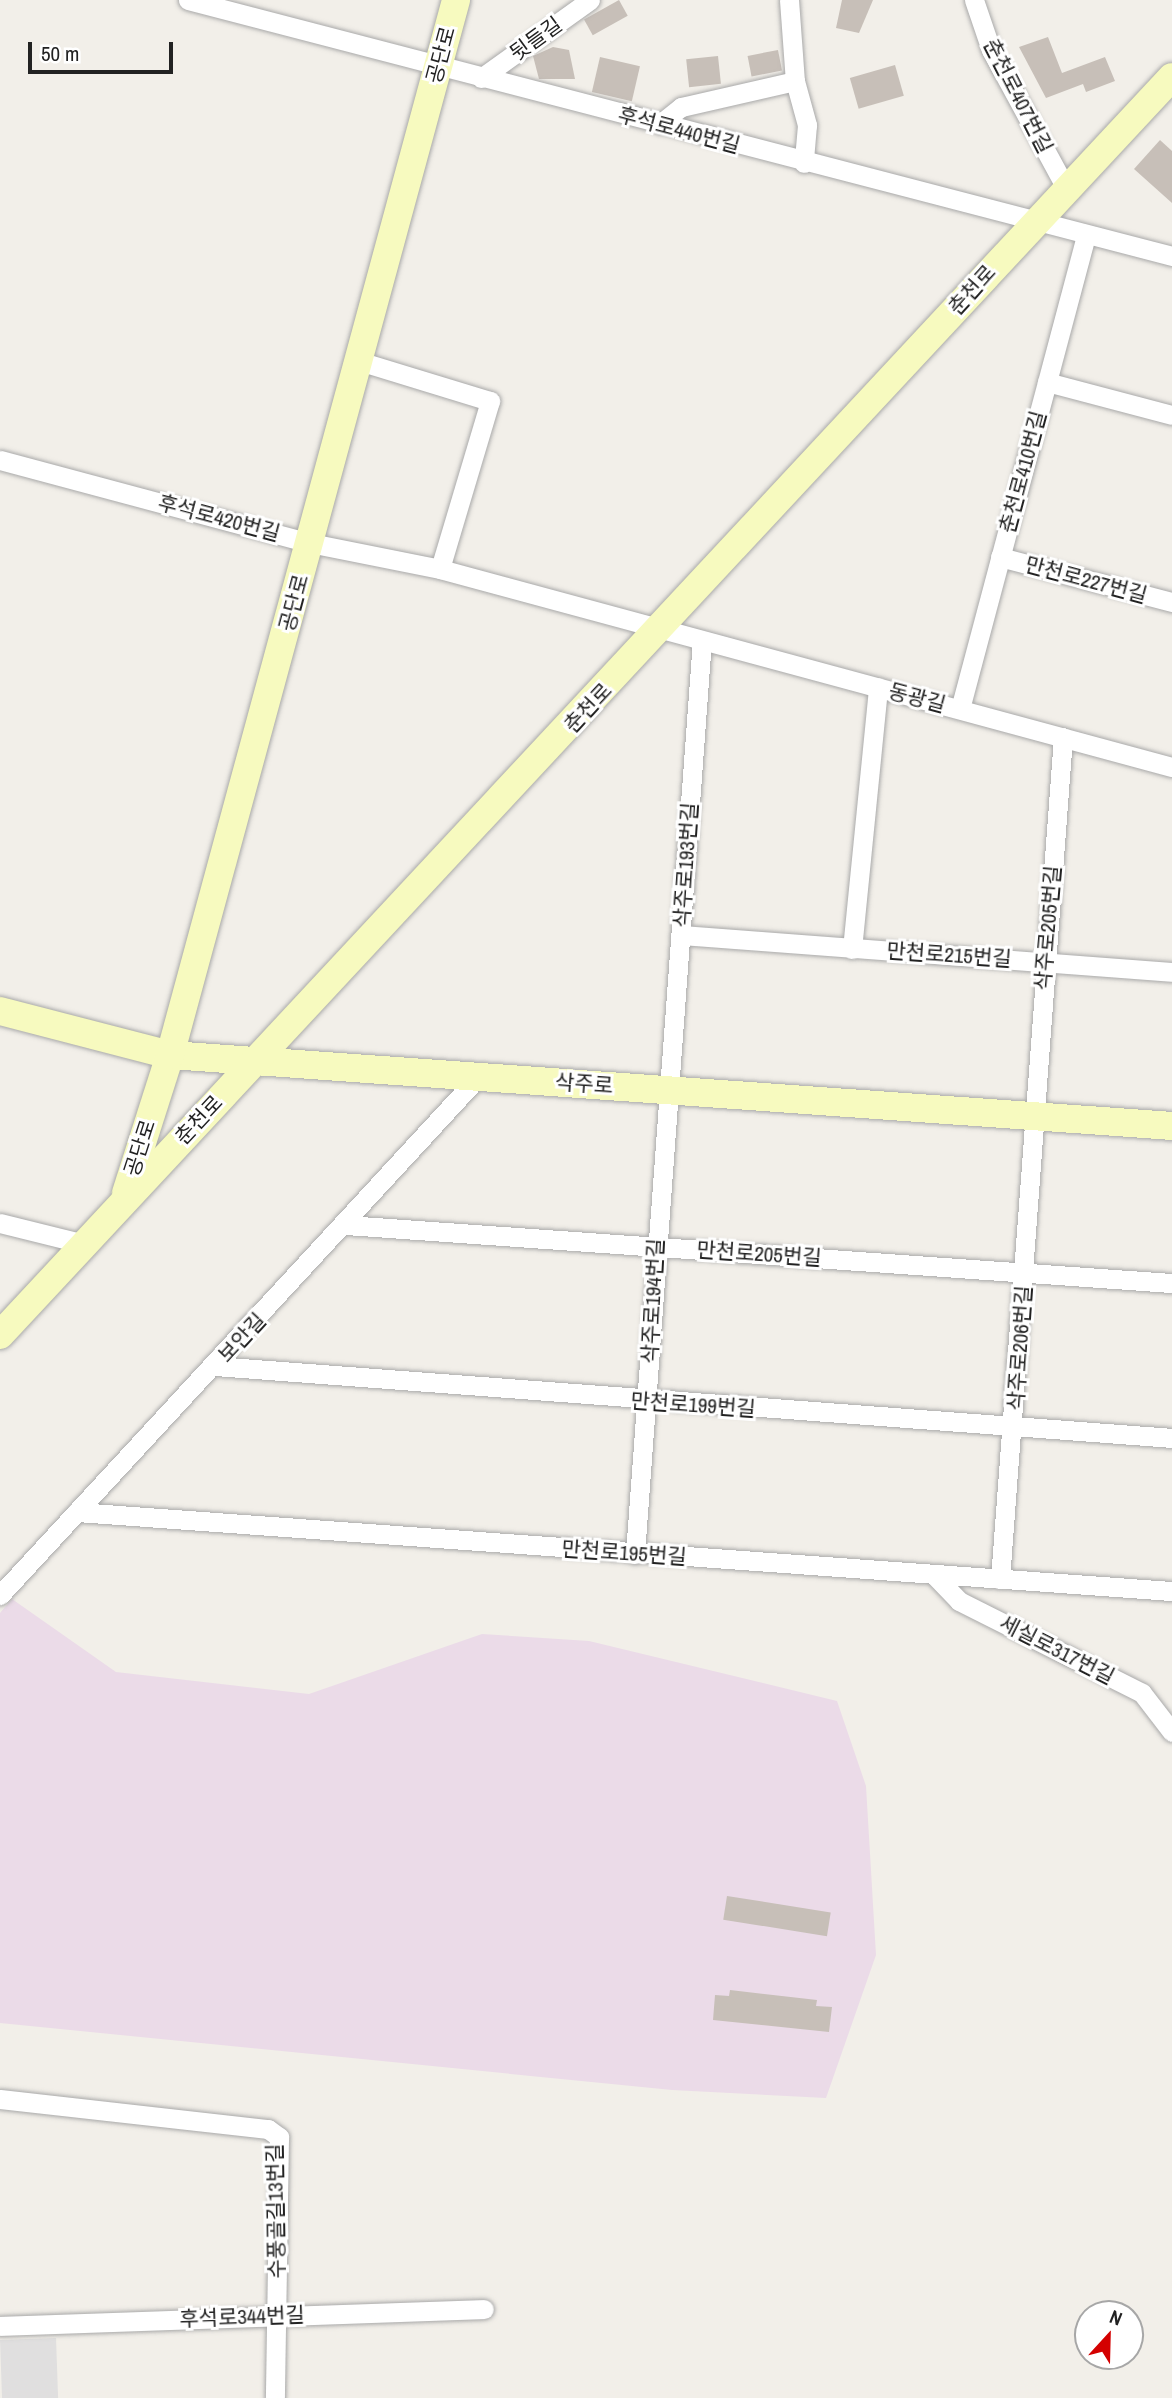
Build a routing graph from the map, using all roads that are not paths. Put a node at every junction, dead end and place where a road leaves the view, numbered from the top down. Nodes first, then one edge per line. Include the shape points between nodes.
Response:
1 (188, 0) edge
2 (456, 0) edge
3 (590, 0) edge
4 (789, 0) edge
5 (974, 0) edge
6 (438, 67) junction
7 (1172, 77) edge
8 (481, 78) junction
9 (795, 81) junction
10 (660, 124) junction
11 (804, 163) junction
12 (1067, 190) junction
13 (1034, 222) junction
14 (1086, 234) junction
15 (1172, 256) edge
16 (359, 361) junction
17 (1046, 382) junction
18 (1172, 415) edge
19 (0, 460) edge
20 (310, 543) junction
21 (1000, 557) junction
22 (440, 569) junction
23 (1172, 602) edge
24 (662, 629) junction
25 (702, 640) junction
26 (878, 687) junction
27 (960, 709) junction
28 (1063, 737) junction
29 (1172, 767) edge
30 (681, 935) junction
31 (852, 949) junction
32 (1046, 961) junction
33 (1172, 972) edge
34 (0, 1011) edge
35 (170, 1055) junction
36 (253, 1061) junction
37 (479, 1076) junction
38 (672, 1090) junction
39 (1030, 1118) junction
40 (1172, 1126) edge
41 (123, 1203) junction
42 (0, 1223) edge
43 (346, 1225) junction
44 (85, 1244) junction
45 (655, 1247) junction
46 (1025, 1270) junction
47 (1172, 1283) edge
48 (0, 1335) edge
49 (215, 1366) junction
50 (647, 1403) junction
51 (1014, 1425) junction
52 (1172, 1438) edge
53 (77, 1512) junction
54 (635, 1554) junction
55 (935, 1576) junction
56 (1000, 1578) junction
57 (1172, 1591) edge
58 (0, 1595) edge
59 (1172, 1732) edge
60 (0, 2099) edge
61 (484, 2309) dead end
62 (277, 2315) junction
63 (0, 2326) edge
64 (275, 2398) edge

1 - 6 street, 후석로440번길
2 - 6 street, 공단로
3 - 8 street, 뒷들길
4 - 9 street
5 - 12 street, 춘천로407번길 via 991,50
6 - 8 street, 후석로440번길
6 - 16 street, 공단로
7 - 12 street, 춘천로
8 - 10 street, 후석로440번길
9 - 10 street via 681,107
9 - 11 street via 807,125
10 - 11 street, 후석로440번길
11 - 13 street, 후석로440번길
12 - 13 street, 춘천로
13 - 14 street, 후석로440번길
13 - 24 street, 춘천로
14 - 15 street, 후석로440번길
14 - 17 street, 춘천로410번길
16 - 20 street, 공단로
16 - 22 street via 490,401
17 - 18 street
17 - 21 street, 춘천로410번길
19 - 20 street, 후석로420번길
20 - 22 street, 후석로420번길
20 - 35 street, 공단로
21 - 23 street, 만천로227번길
21 - 27 street, 춘천로410번길
22 - 24 street, 후석로420번길
24 - 25 street, 동광길
24 - 36 street, 춘천로
25 - 26 street, 동광길
25 - 30 street, 삭주로193번길
26 - 27 street, 동광길
26 - 31 street
27 - 28 street, 동광길
28 - 29 street, 동광길
28 - 32 street, 삭주로205번길
30 - 31 street, 만천로215번길
30 - 38 street, 삭주로193번길
31 - 32 street, 만천로215번길
32 - 33 street, 만천로215번길
32 - 39 street, 삭주로205번길
34 - 35 street, 삭주로
35 - 36 street, 삭주로
35 - 41 street, 공단로
36 - 37 street, 삭주로
36 - 41 street, 춘천로
37 - 38 street, 삭주로
37 - 43 street, 보안길
38 - 39 street, 삭주로
38 - 45 street, 삭주로194번길
39 - 40 street, 삭주로
39 - 46 street, 삭주로206번길
41 - 44 street, 춘천로
42 - 44 street
43 - 45 street, 만천로205번길
43 - 49 street, 보안길
44 - 48 street, 춘천로
45 - 46 street, 만천로205번길
45 - 50 street, 삭주로194번길
46 - 47 street, 만천로205번길
46 - 51 street, 삭주로206번길
49 - 50 street, 만천로199번길
49 - 53 street, 보안길
50 - 51 street, 만천로199번길
50 - 54 street, 삭주로194번길
51 - 52 street, 만천로199번길
51 - 56 street, 삭주로206번길
53 - 54 street, 만천로195번길
53 - 58 street, 보안길
54 - 55 street, 만천로195번길
55 - 56 street, 만천로195번길
55 - 59 street, 세실로317번길 via 959,1601 1142,1693
56 - 57 street, 만천로195번길
60 - 62 street, 수풍골길13번길 via 268,2129 279,2137
61 - 62 street, 후석로344번길
62 - 63 street, 후석로344번길
62 - 64 street, 수풍골길13번길

